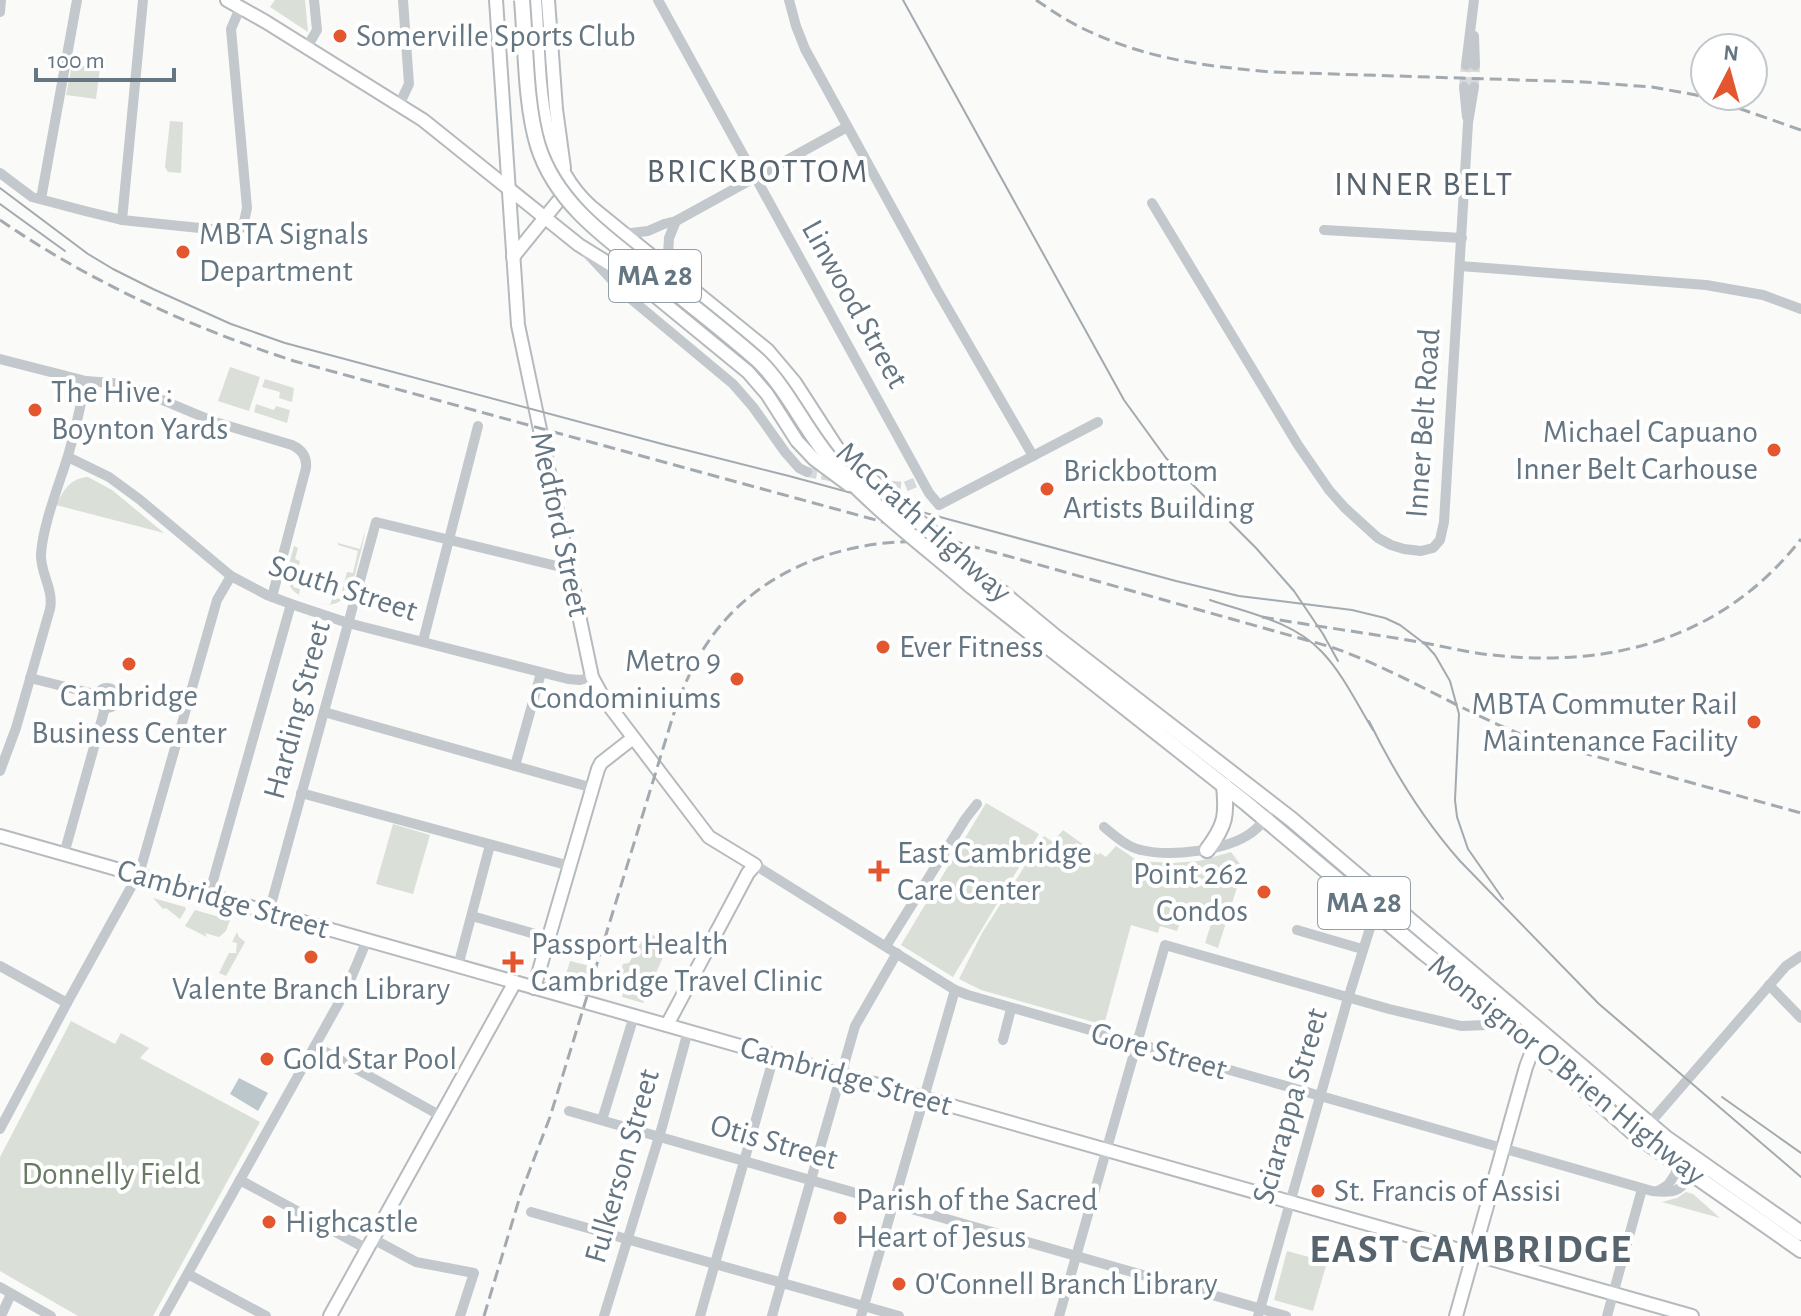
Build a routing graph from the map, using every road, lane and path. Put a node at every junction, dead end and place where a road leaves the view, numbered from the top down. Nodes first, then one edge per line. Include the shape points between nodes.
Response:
1 (1, 0) edge
2 (77, 0) edge
3 (143, 0) edge
4 (227, 0) edge
5 (314, 0) edge
6 (403, 0) edge
7 (496, 0) edge
8 (522, 0) edge
9 (534, 0) edge
10 (548, 0) edge
11 (658, 0) edge
12 (789, 0) edge
13 (1474, 0) edge
14 (240, 8) junction
15 (0, 12) edge
16 (307, 47) junction
17 (1471, 65) tunnel mouth
18 (1469, 87) tunnel mouth
19 (399, 105) junction
20 (847, 127) junction
21 (0, 173) edge
22 (566, 177) junction
23 (756, 178) junction
24 (509, 189) junction
25 (41, 199) junction
26 (1152, 203) dead end
27 (545, 218) junction
28 (122, 220) junction
29 (676, 221) junction
30 (1324, 230) dead end
31 (623, 234) junction
32 (1462, 238) junction
33 (579, 245) junction
34 (513, 257) junction
35 (1460, 266) junction
36 (667, 270) junction
37 (1801, 309) edge
38 (0, 359) edge
39 (86, 381) junction
40 (1098, 422) dead end
41 (478, 426) dead end
42 (1033, 456) junction
43 (68, 457) junction
44 (807, 472) tunnel mouth
45 (880, 507) junction
46 (449, 539) junction
47 (569, 569) junction
48 (231, 576) junction
49 (976, 581) junction
50 (272, 597) junction
51 (291, 604) junction
52 (348, 623) junction
53 (423, 641) junction
54 (541, 673) junction
55 (592, 677) junction
56 (30, 678) junction
57 (98, 695) junction
58 (105, 708) junction
59 (324, 712) junction
60 (633, 738) junction
61 (515, 766) junction
62 (0, 771) edge
63 (1224, 785) junction
64 (593, 788) junction
65 (301, 793) junction
66 (977, 804) dead end
67 (1276, 807) junction
68 (1265, 819) junction
69 (699, 825) joint
70 (1104, 827) dead end
71 (0, 836) edge
72 (490, 845) junction
73 (1207, 850) junction
74 (64, 854) junction
75 (755, 865) junction
76 (570, 866) junction
77 (138, 875) junction
78 (209, 895) junction
79 (269, 912) junction
80 (1375, 912) junction
81 (472, 916) junction
82 (1297, 930) dead end
83 (549, 938) junction
84 (367, 940) junction
85 (886, 946) junction
86 (1362, 949) junction
87 (897, 953) junction
88 (1801, 956) edge
89 (0, 966) edge
90 (458, 966) junction
91 (515, 982) junction
92 (1769, 985) junction
93 (534, 988) junction
94 (955, 990) junction
95 (1348, 997) junction
96 (67, 1003) junction
97 (1011, 1009) junction
98 (634, 1016) junction
99 (1504, 1018) junction
100 (1801, 1018) edge
101 (667, 1025) junction
102 (688, 1031) junction
103 (1537, 1038) junction
104 (1003, 1040) dead end
105 (1136, 1045) junction
106 (315, 1046) junction
107 (774, 1056) junction
108 (840, 1074) junction
109 (1319, 1097) junction
110 (923, 1098) junction
111 (569, 1111) dead end
112 (441, 1116) junction
113 (602, 1120) junction
114 (1649, 1124) junction
115 (1624, 1125) junction
116 (0, 1129) edge
117 (659, 1136) junction
118 (1503, 1149) junction
119 (1106, 1150) junction
120 (744, 1161) junction
121 (1686, 1170) junction
122 (240, 1180) junction
123 (811, 1180) junction
124 (1642, 1189) junction
125 (1289, 1202) junction
126 (893, 1204) junction
127 (531, 1212) dead end
128 (1801, 1233) edge
129 (628, 1238) junction
130 (370, 1244) junction
131 (1801, 1250) edge
132 (1473, 1254) junction
133 (1076, 1256) junction
134 (714, 1264) junction
135 (188, 1274) junction
136 (782, 1283) junction
137 (0, 1287) edge
138 (11, 1294) junction
139 (1613, 1294) junction
140 (863, 1311) edge
141 (1259, 1312) edge
142 (1, 1316) edge
143 (51, 1316) edge
144 (164, 1316) edge
145 (266, 1316) edge
146 (330, 1316) edge
147 (460, 1316) edge
148 (604, 1316) edge
149 (700, 1316) edge
150 (772, 1316) edge
151 (899, 1316) edge
152 (1059, 1316) edge
153 (1286, 1316) edge
154 (1456, 1316) edge
155 (1607, 1316) edge
156 (1692, 1316) edge

1 - 15 street
2 - 25 street
3 - 28 street
4 - 14 main road, McGrath Highway
5 - 16 street via 317,30
6 - 19 street via 409,84
7 - 24 main road
8 - 45 highway, McGrath Highway / MA 28, bridge via 534,130 560,189 588,223 759,361 827,456
9 - 22 highway, McGrath Highway / MA 28 via 543,117
10 - 22 main road
11 - 23 street, Linwood Street
12 - 20 street via 805,49
13 - 17 street
14 - 16 main road, McGrath Highway
14 - 28 street via 231,29 247,208 243,227 229,231
16 - 19 main road, McGrath Highway
18 - 32 street, Inner Belt Road
19 - 24 main road, McGrath Highway
20 - 23 street
20 - 42 street
21 - 25 street
22 - 27 main road via 566,192
22 - 31 highway, McGrath Highway / MA 28 via 586,204
23 - 29 street
23 - 42 street, Linwood Street via 939,505
24 - 27 main road, McGrath Highway
24 - 34 main road, Medford Street
25 - 28 street
26 - 35 street, Inner Belt Road via 1323,481 1378,538 1404,549 1433,548 1444,522
27 - 33 main road, McGrath Highway
27 - 34 main road
29 - 31 street
29 - 36 street
30 - 32 street
31 - 36 highway, McGrath Highway / MA 28
32 - 35 street, Inner Belt Road
33 - 44 street via 625,294 733,384
33 - 45 main road, McGrath Highway, bridge via 637,281 742,367 814,459
34 - 47 main road, Medford Street via 519,333
35 - 37 street via 1682,282 1744,291
36 - 49 highway, McGrath Highway / MA 28, bridge via 772,357 836,448
38 - 39 street
39 - 43 street
39 - 50 street via 124,384 302,452 306,468
40 - 42 street
41 - 46 street
43 - 48 street, South Street via 124,487
43 - 56 street via 42,548 51,602
45 - 49 highway, McGrath Highway / MA 28, bridge
46 - 47 street
46 - 52 street, Harding Street via 376,522
46 - 53 street
47 - 55 main road, Medford Street
48 - 50 street, South Street
48 - 77 street via 219,597
49 - 63 highway, McGrath Highway / MA 28
49 - 67 highway, McGrath Highway / MA 28
50 - 51 street, South Street
51 - 52 street, South Street
51 - 78 street
52 - 53 street, South Street
52 - 59 street, Harding Street
53 - 54 street, South Street
54 - 55 street, South Street via 574,680
54 - 61 street
55 - 60 main road, Medford Street
56 - 57 street
56 - 62 street
57 - 58 street
57 - 58 street via 106,688 116,693 115,704
58 - 74 street
59 - 61 street
59 - 65 street, Harding Street
60 - 64 main road via 601,763
60 - 69 main road, Medford Street
61 - 64 street
63 - 68 highway, McGrath Highway / MA 28
63 - 73 highway via 1225,821
64 - 76 main road
65 - 72 street
65 - 79 street, Harding Street
66 - 85 street
67 - 68 street
67 - 103 highway, Monsignor O'Brien Highway / MA 28 via 1428,935
68 - 73 street via 1245,836
68 - 80 highway, Monsignor O'Brien Highway / MA 28
69 - 75 main road, Gore Street
70 - 73 street via 1139,850
71 - 74 main road, Cambridge Street
72 - 76 street
72 - 81 street
74 - 77 main road, Cambridge Street
75 - 85 street, Gore Street
75 - 101 main road
76 - 83 main road
77 - 78 main road, Cambridge Street
77 - 96 street
78 - 79 main road, Cambridge Street
79 - 84 main road, Cambridge Street
80 - 86 street, Sciarappa Street
80 - 99 highway, Monsignor O'Brien Highway / MA 28
81 - 83 street
81 - 90 street
82 - 86 street
83 - 93 main road
84 - 90 main road, Cambridge Street
84 - 106 street
85 - 87 street, Gore Street
86 - 95 street, Sciarappa Street
87 - 94 street, Gore Street
87 - 108 street via 855,1026
88 - 92 street
89 - 96 street
90 - 91 main road, Cambridge Street
91 - 93 main road, Cambridge Street
91 - 112 main road
92 - 100 street
92 - 114 street
93 - 98 main road, Cambridge Street
94 - 97 street, Gore Street
94 - 110 street
95 - 99 street via 1465,1027
95 - 105 street via 1165,945
95 - 109 street, Sciarappa Street
96 - 116 street
97 - 104 street
97 - 105 street, Gore Street
98 - 101 main road, Cambridge Street
98 - 113 street
99 - 103 highway, Monsignor O'Brien Highway / MA 28
101 - 102 main road, Cambridge Street
102 - 107 main road, Cambridge Street
102 - 117 street, Fulkerson Street
103 - 114 highway, Monsignor O'Brien Highway / MA 28
103 - 115 highway, Monsignor O'Brien Highway / MA 28
103 - 118 main road
105 - 109 street, Gore Street
105 - 119 street
106 - 112 street
106 - 122 street
107 - 108 main road, Cambridge Street
107 - 120 street
108 - 110 main road, Cambridge Street
108 - 123 street
109 - 118 street, Gore Street
109 - 125 street, Sciarappa Street
110 - 119 main road, Cambridge Street
110 - 126 street
111 - 113 street, Otis Street
112 - 130 main road
113 - 117 street, Otis Street
114 - 115 street
114 - 128 highway, Monsignor O'Brien Highway / MA 28
115 - 121 highway, Monsignor O'Brien Highway / MA 28
117 - 120 street, Otis Street
117 - 129 street, Fulkerson Street
118 - 124 street, Gore Street
118 - 132 main road
119 - 125 main road, Cambridge Street
119 - 133 street
120 - 123 street, Otis Street
120 - 134 street
121 - 124 street, Gore Street via 1657,1192
121 - 131 highway, Monsignor O'Brien Highway / MA 28
122 - 130 street
122 - 135 street
123 - 126 street, Otis Street
123 - 136 street
124 - 139 street
125 - 132 main road, Cambridge Street
125 - 141 street, Sciarappa Street
126 - 133 street, Otis Street
126 - 140 street
127 - 129 street
129 - 134 street
129 - 148 street, Fulkerson Street
130 - 146 main road
130 - 147 street via 416,1262 474,1273
132 - 139 main road, Cambridge Street
132 - 154 main road
133 - 141 street, Otis Street
133 - 152 street
134 - 136 street
134 - 149 street
135 - 144 street
135 - 145 street
136 - 140 street
136 - 150 street
137 - 138 street
138 - 142 street
138 - 143 street
139 - 155 street
139 - 156 main road, Cambridge Street
140 - 151 street
141 - 153 street, Otis Street

